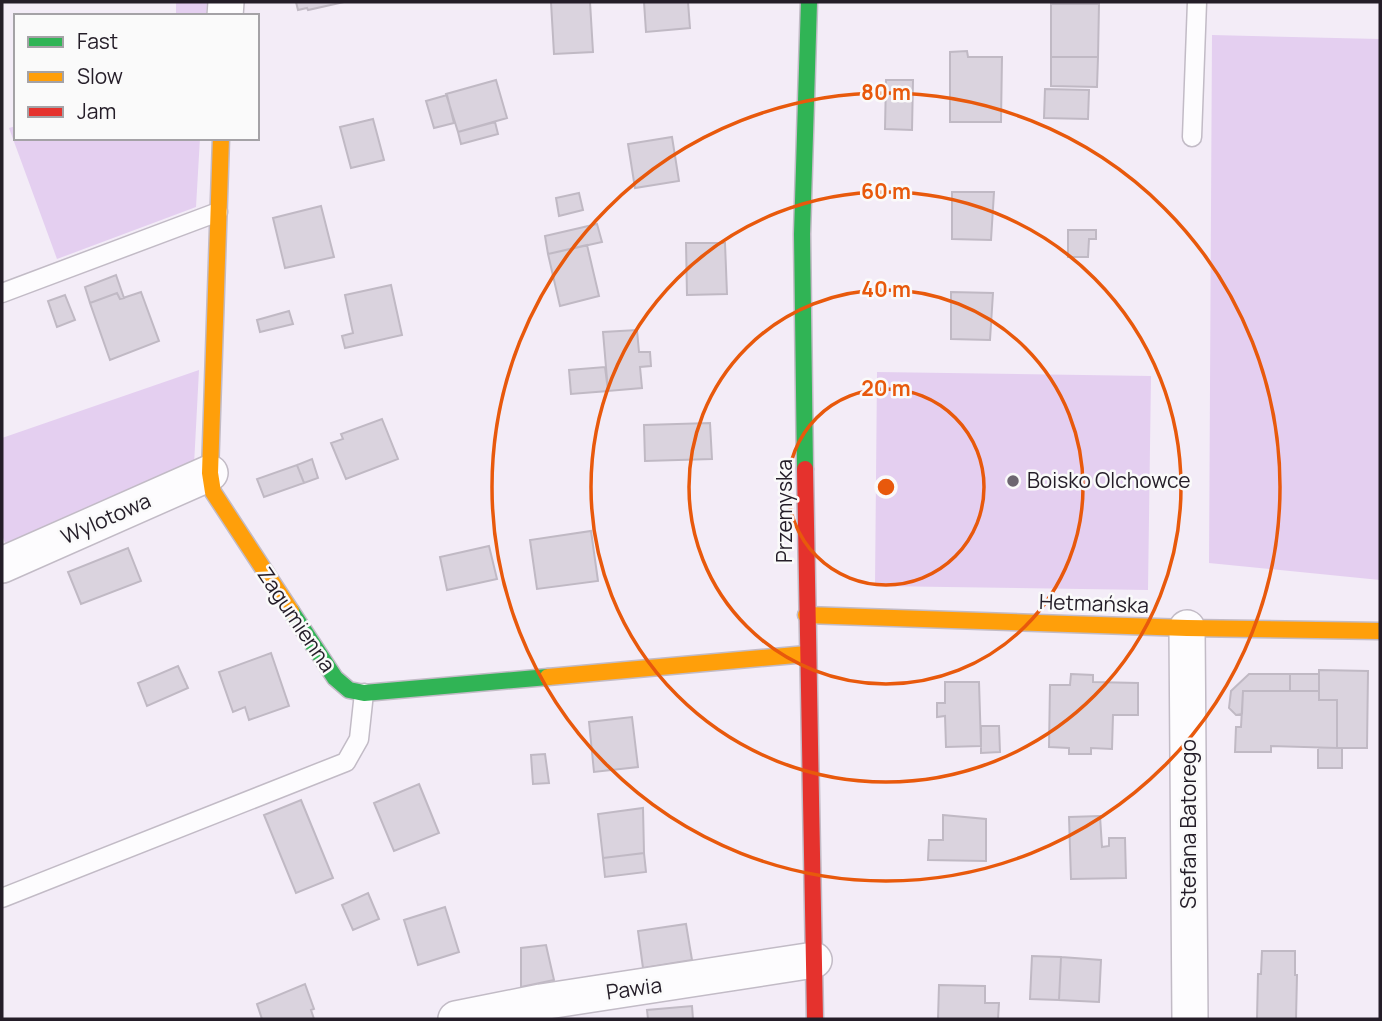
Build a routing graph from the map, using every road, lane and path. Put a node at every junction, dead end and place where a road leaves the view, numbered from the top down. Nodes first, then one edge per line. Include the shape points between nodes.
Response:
1 (809, 2) edge
2 (1197, 2) edge
3 (1192, 137) dead end
4 (221, 140) edge
5 (218, 212) junction
6 (2, 293) edge
7 (210, 473) junction
8 (2, 565) edge
9 (806, 615) junction
10 (1187, 628) junction
11 (1380, 631) edge
12 (807, 654) junction
13 (363, 694) junction
14 (2, 898) edge
15 (814, 960) junction
16 (456, 1019) edge
17 (815, 1019) edge
18 (1190, 1019) edge

1 - 9 street, Przemyska via 802,234
2 - 3 lane
4 - 5 street, Zagumienna
5 - 6 lane
5 - 7 street, Zagumienna
7 - 8 street, Wylotowa
7 - 13 street, Zagumienna via 220,505 335,678
9 - 10 street, Hetmańska
9 - 12 street, Przemyska
10 - 11 street, Hetmańska
10 - 18 street, Stefana Batorego
12 - 13 street
12 - 15 street, Przemyska
13 - 14 lane via 359,739 346,762
15 - 16 street, Pawia
15 - 17 street, Przemyska

